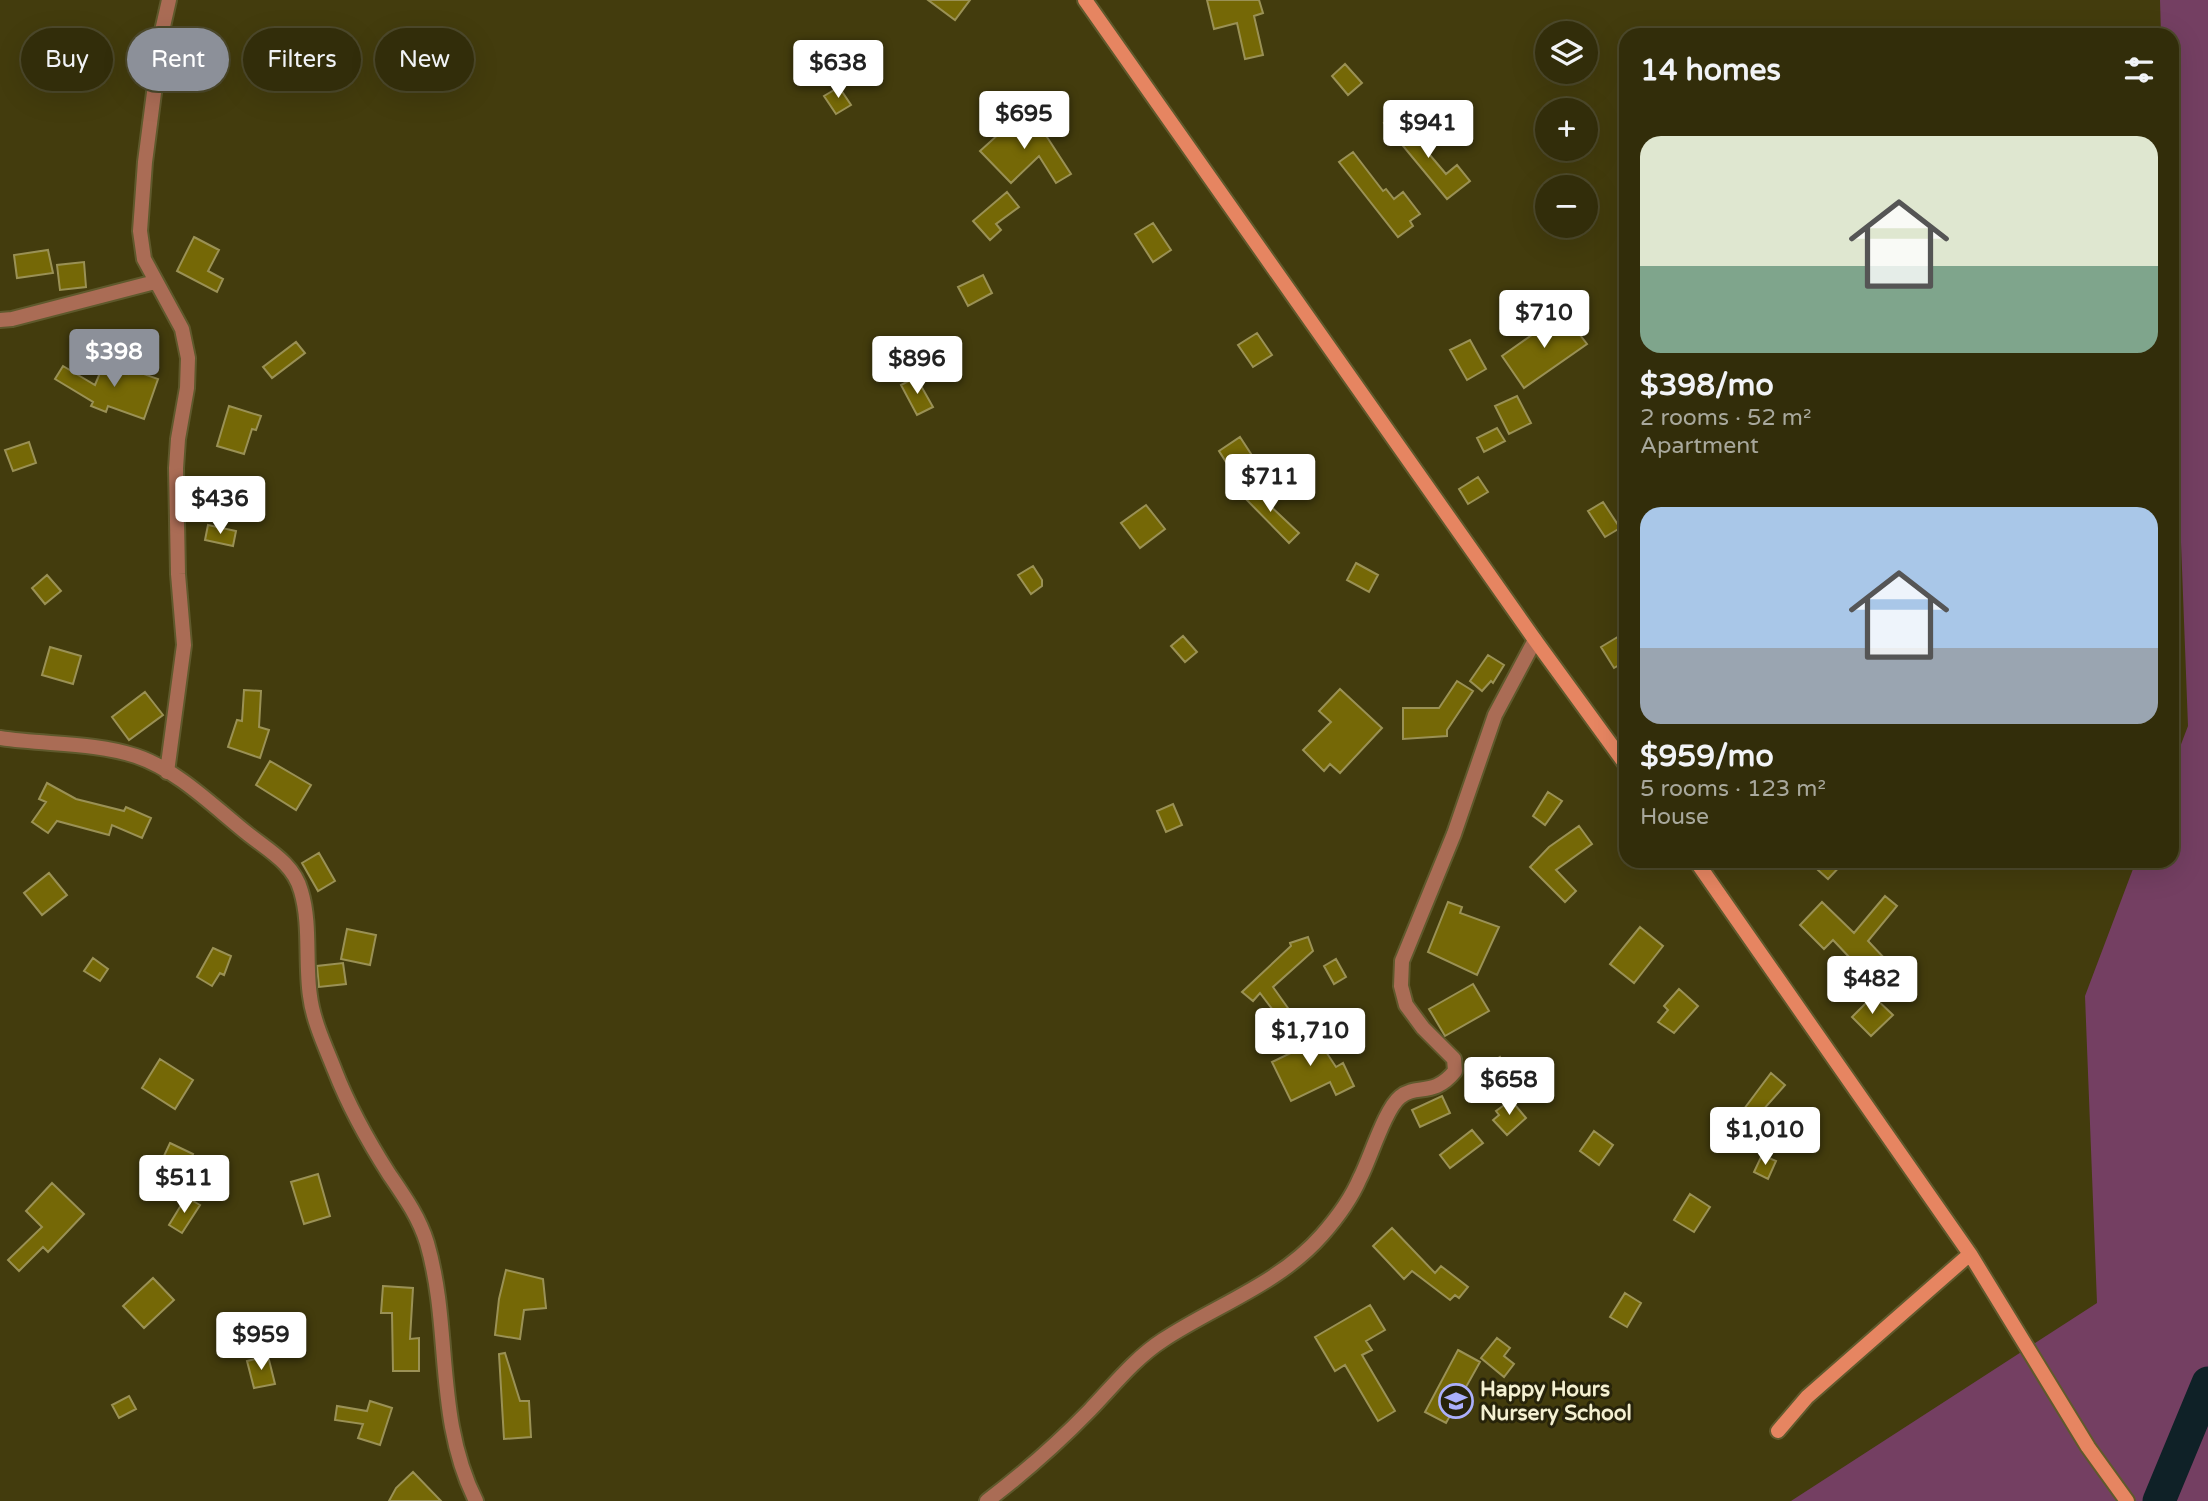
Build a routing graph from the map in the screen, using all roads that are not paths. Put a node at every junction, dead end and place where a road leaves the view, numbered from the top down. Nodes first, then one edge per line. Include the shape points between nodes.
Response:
1 (169, 0) edge
2 (1085, 0) edge
3 (155, 282) junction
4 (0, 320) edge
5 (1535, 640) junction
6 (0, 738) edge
7 (1619, 755) edge
8 (167, 772) junction
9 (1701, 868) edge
10 (1970, 1254) junction
11 (1778, 1431) dead end
12 (475, 1501) edge
13 (987, 1501) edge
14 (2127, 1501) edge

1 - 3 street via 145,162 140,230 144,259
2 - 5 street
3 - 4 street
3 - 8 street via 182,329 188,358 176,468 184,645
5 - 7 street
5 - 13 street via 1495,715 1454,834 1402,961 1406,1005 1454,1059 1455,1071 1436,1088 1400,1097 1345,1205 1294,1262 1162,1340 1043,1456
6 - 8 street via 109,750 138,757
8 - 12 street via 279,857 294,874 301,891 310,998 320,1029 357,1120 411,1205 427,1243 453,1441
9 - 10 street
10 - 11 street via 1807,1397
10 - 14 street via 2088,1447

